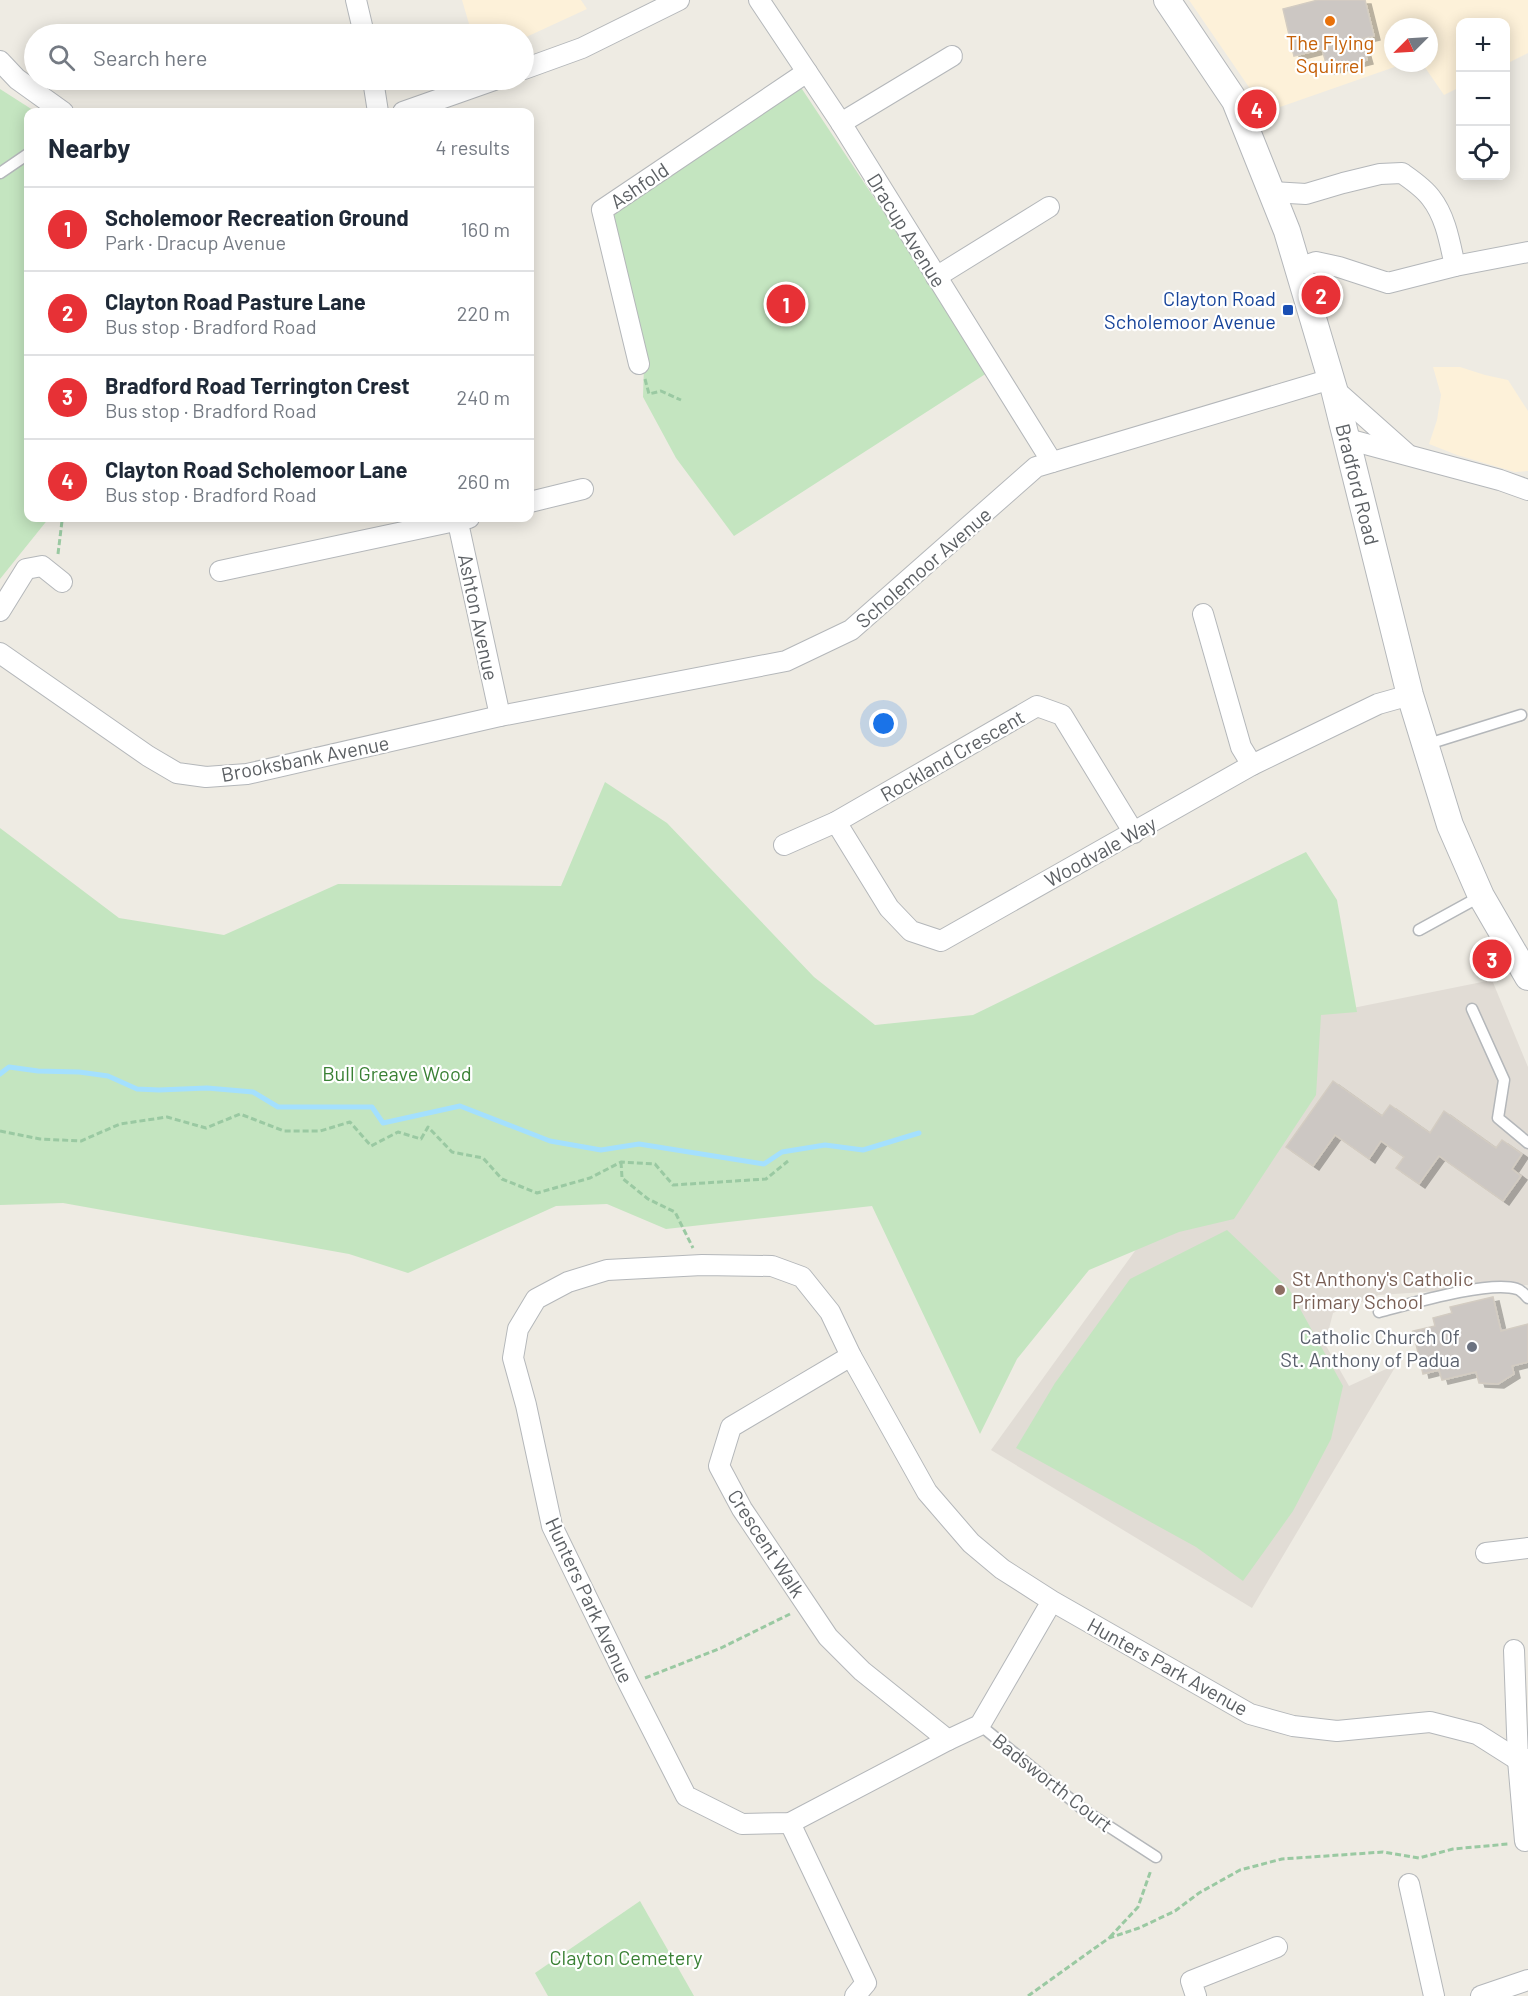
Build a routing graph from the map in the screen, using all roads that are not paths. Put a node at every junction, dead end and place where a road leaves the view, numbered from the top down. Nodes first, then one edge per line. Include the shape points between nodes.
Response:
1 (356, 0) edge
2 (678, 0) edge
3 (759, 0) edge
4 (1167, 0) edge
5 (362, 24) edge
6 (952, 56) dead end
7 (0, 61) edge
8 (534, 65) edge
9 (807, 72) junction
10 (24, 83) edge
11 (33, 90) edge
12 (375, 90) edge
13 (466, 90) edge
14 (58, 108) edge
15 (377, 108) edge
16 (414, 108) edge
17 (841, 123) junction
18 (24, 157) edge
19 (0, 173) edge
20 (1272, 192) junction
21 (1049, 207) dead end
22 (1528, 252) edge
23 (1455, 266) junction
24 (1298, 268) junction
25 (936, 277) junction
26 (639, 364) road end
27 (1332, 384) junction
28 (1347, 439) junction
29 (1409, 456) junction
30 (1052, 462) junction
31 (583, 489) dead end
32 (1528, 490) edge
33 (534, 501) edge
34 (444, 522) edge
35 (463, 522) edge
36 (220, 571) dead end
37 (62, 582) dead end
38 (0, 611) edge
39 (1203, 615) dead end
40 (0, 653) edge
41 (1410, 695) junction
42 (1521, 715) dead end
43 (500, 716) junction
44 (1425, 746) junction
45 (1252, 765) junction
46 (836, 822) junction
47 (1134, 833) junction
48 (784, 845) dead end
49 (1481, 896) junction
50 (1419, 930) dead end
51 (1528, 977) edge
52 (1472, 1008) dead end
53 (1528, 1143) edge
54 (1528, 1298) edge
55 (1379, 1312) dead end
56 (851, 1356) junction
57 (1528, 1548) edge
58 (1486, 1553) dead end
59 (1052, 1601) junction
60 (1514, 1650) dead end
61 (980, 1725) junction
62 (948, 1740) junction
63 (1523, 1760) edge
64 (789, 1823) junction
65 (1525, 1841) road end
66 (1156, 1857) road end
67 (1409, 1884) dead end
68 (1277, 1947) dead end
69 (1528, 1980) edge
70 (855, 1996) edge
71 (1196, 1996) edge
72 (1434, 1996) edge
73 (1481, 1996) edge

1 - 5 street
2 - 8 street via 582,48
3 - 9 street, Dracup Avenue
4 - 20 street, Bradford Road via 1235,101
6 - 17 street
7 - 10 street
9 - 17 street, Dracup Avenue
9 - 26 street, Ashfold via 602,210
11 - 14 street
12 - 15 street
13 - 16 street
17 - 25 street, Dracup Avenue
18 - 19 lane
20 - 23 street via 1306,194 1380,174 1402,173 1431,197 1438,208
20 - 24 street, Bradford Road
21 - 25 street
22 - 23 street
23 - 24 street via 1388,283 1316,262
24 - 27 street, Bradford Road
25 - 30 street, Dracup Avenue
27 - 28 street, Bradford Road
27 - 29 street
27 - 30 street, Scholemoor Avenue
28 - 29 street
28 - 41 street, Bradford Road
29 - 32 street
30 - 43 street, Scholemoor Avenue via 1036,466 851,630 786,662
31 - 33 street
34 - 36 street
35 - 43 street, Ashton Avenue
37 - 38 street via 42,566 26,568
39 - 45 street via 1241,747
40 - 43 street, Brooksbank Avenue via 148,756 177,773 206,777 247,774
41 - 44 street, Bradford Road
41 - 45 street, Woodvale Way via 1378,704
42 - 44 lane
44 - 49 street, Bradford Road via 1450,825
45 - 47 street, Woodvale Way
46 - 47 street, Woodvale Way via 889,908 911,931 941,941
46 - 47 street, Rockland Crescent via 1037,706 1062,715
46 - 48 street, Rockland Crescent
49 - 50 lane
49 - 51 street, Bradford Road
52 - 53 lane via 1504,1080 1498,1118
54 - 55 lane via 1519,1289 1473,1289
56 - 59 street, Hunters Park Avenue via 927,1492 970,1543
56 - 62 street, Crescent Walk via 731,1427 720,1466 742,1509 828,1637
56 - 64 street, Hunters Park Avenue via 830,1312 802,1277 772,1266 702,1265 607,1270 568,1282 536,1299 518,1329 513,1358 552,1526 686,1796 742,1824
57 - 58 street
59 - 61 street
59 - 63 street, Hunters Park Avenue via 1250,1714 1293,1726 1337,1731 1430,1722 1477,1734
60 - 63 street
61 - 62 street, Hunters Park Avenue
61 - 66 lane, Badsworth Court via 1085,1811
62 - 64 street, Hunters Park Avenue
63 - 65 street
64 - 70 street via 866,1983
67 - 72 street
68 - 71 street via 1191,1981
69 - 73 street

